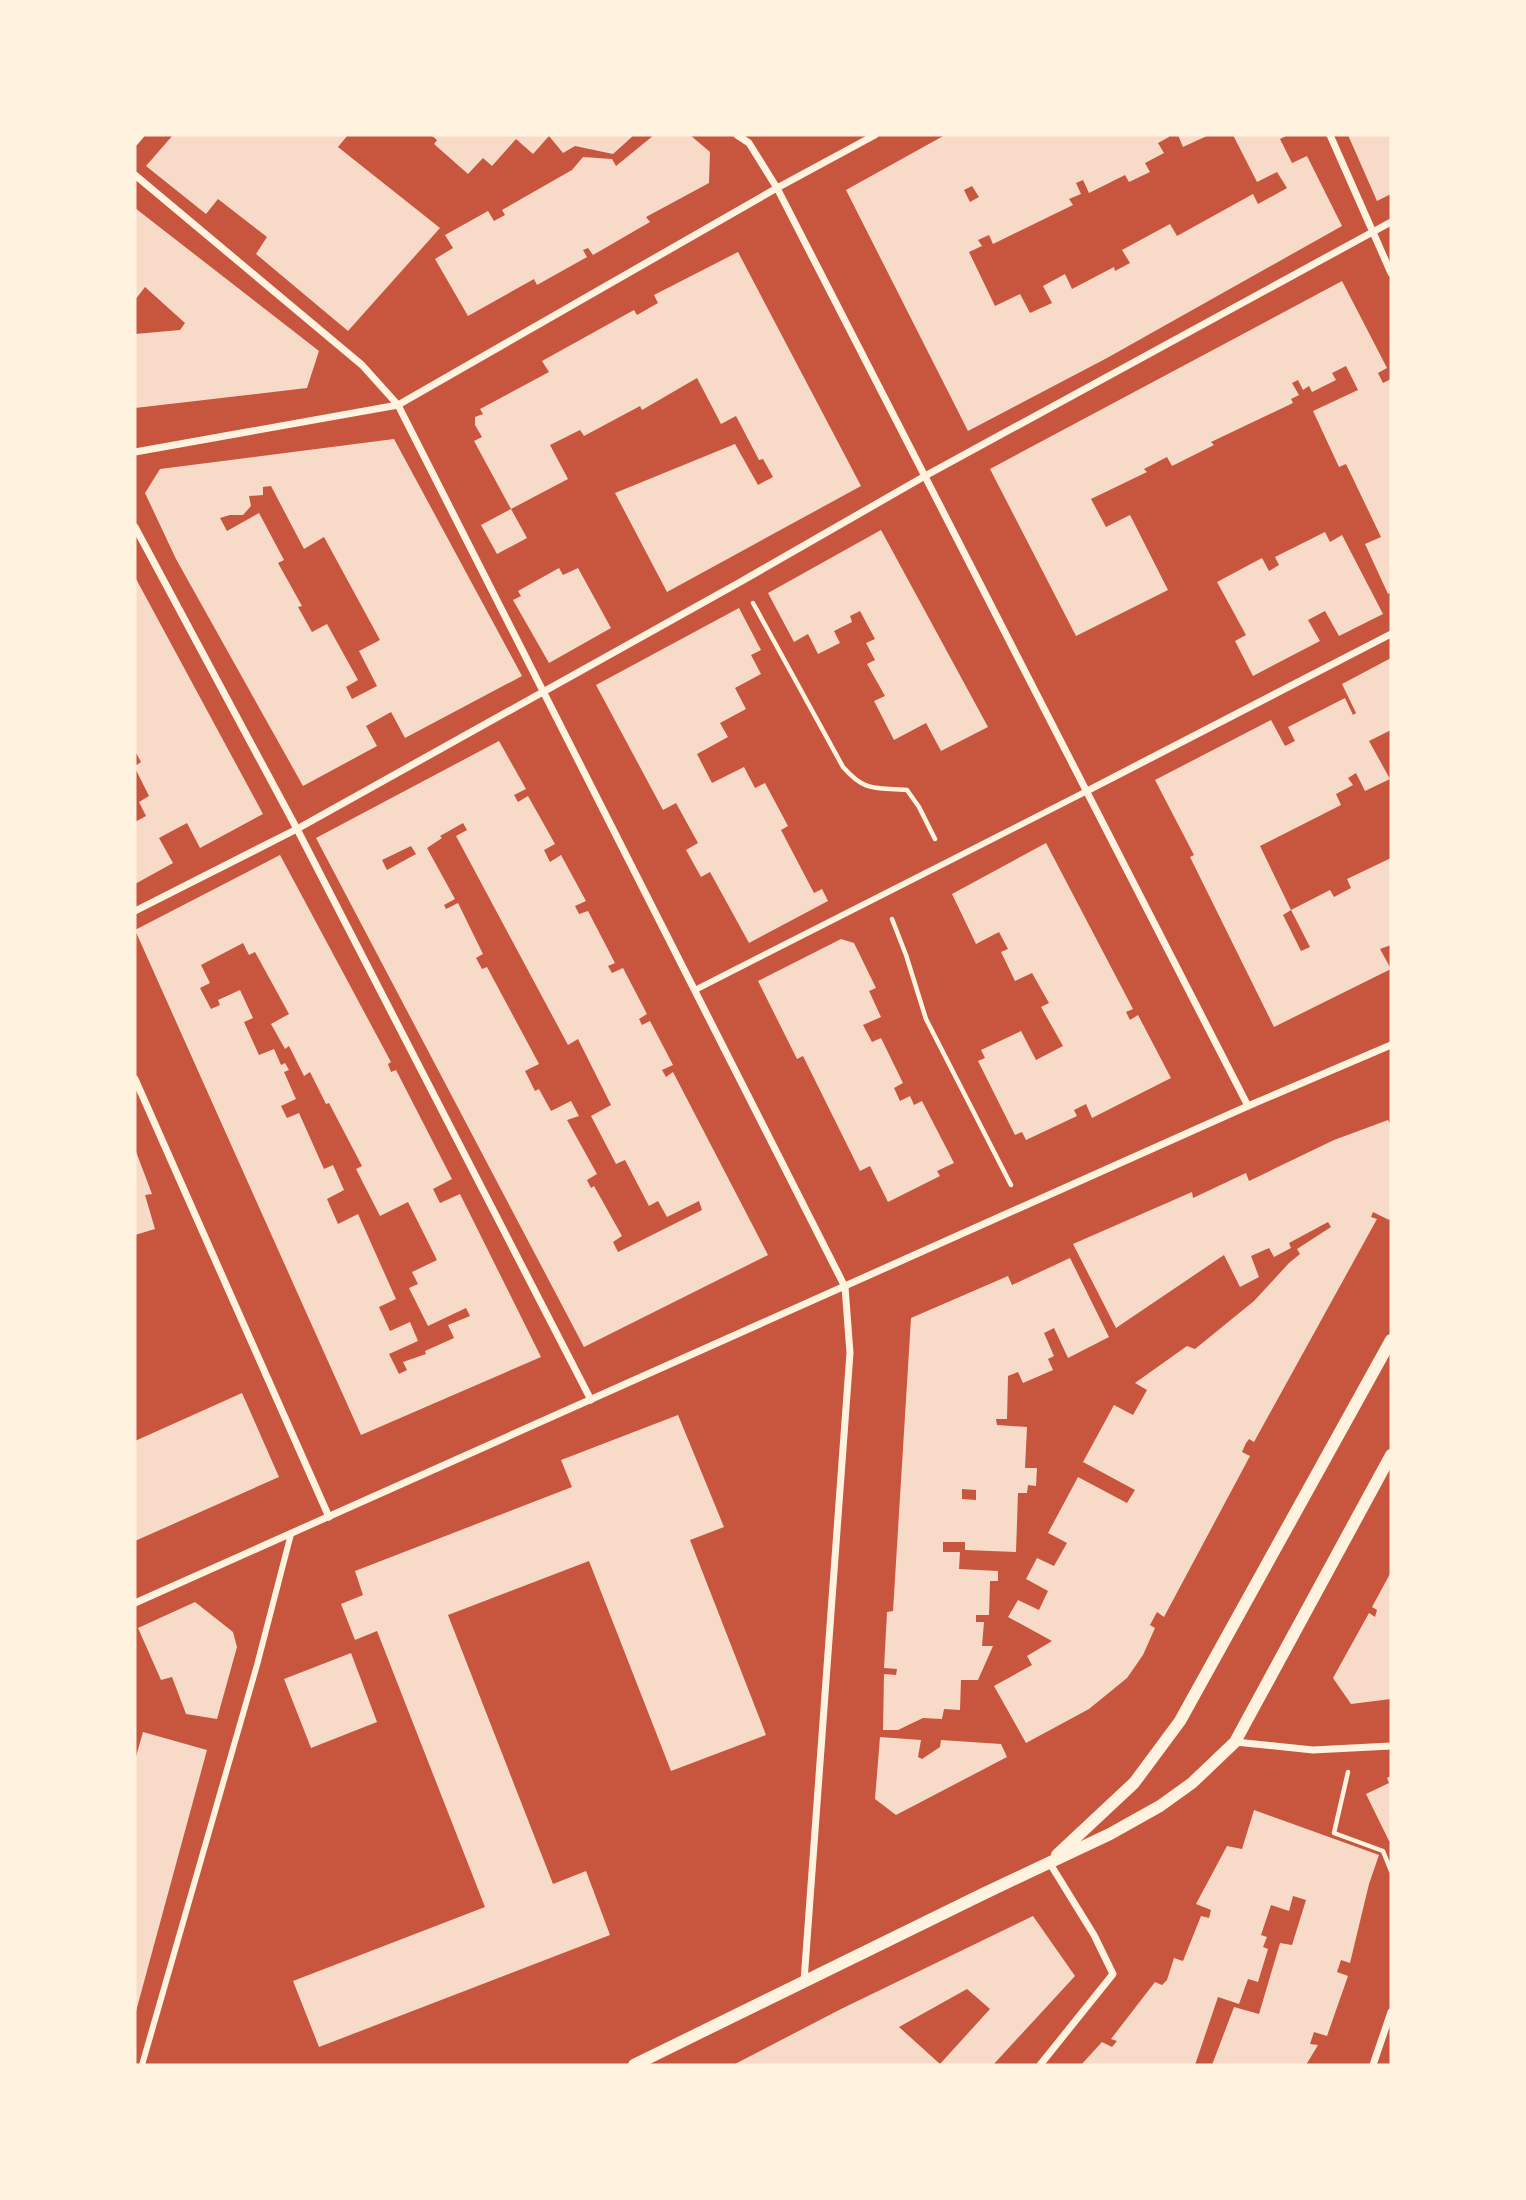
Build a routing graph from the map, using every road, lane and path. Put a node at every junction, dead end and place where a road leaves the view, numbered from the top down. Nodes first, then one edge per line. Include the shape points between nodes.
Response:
1 (141, 135) edge
2 (737, 135) edge
3 (875, 135) edge
4 (1330, 135) edge
5 (749, 139) edge
6 (135, 142) edge
7 (135, 175) edge
8 (777, 188) junction
9 (1391, 222) edge
10 (1374, 231) junction
11 (1391, 274) edge
12 (398, 405) junction
13 (135, 452) edge
14 (925, 476) junction
15 (135, 527) edge
16 (742, 581) junction
17 (1391, 635) edge
18 (543, 691) junction
19 (1087, 791) junction
20 (297, 829) junction
21 (947, 862) junction
22 (883, 894) junction
23 (135, 911) edge
24 (695, 990) junction
25 (1391, 1045) edge
26 (135, 1079) edge
27 (1248, 1106) junction
28 (1022, 1208) junction
29 (845, 1287) junction
30 (1391, 1340) edge
31 (591, 1400) junction
32 (1391, 1455) edge
33 (329, 1517) junction
34 (291, 1534) junction
35 (135, 1603) edge
36 (1236, 1742) junction
37 (1391, 1746) edge
38 (1353, 1748) junction
39 (1049, 1862) junction
40 (1391, 1871) edge
41 (804, 1981) junction
42 (1391, 2012) edge
43 (142, 2065) edge
44 (634, 2065) edge
45 (1040, 2065) edge
46 (1373, 2065) edge

1 - 6 street
2 - 5 street
3 - 8 street
4 - 10 street
5 - 8 street
7 - 12 street via 362,365
8 - 12 street
8 - 14 street
9 - 10 street
10 - 11 street
10 - 14 street
12 - 13 street
12 - 18 street
14 - 16 street
14 - 19 street
15 - 20 street
16 - 18 street
16 - 21 path via 843,767 856,782 871,788 907,790
17 - 19 street
18 - 20 street
18 - 24 street
19 - 21 street
19 - 27 street
20 - 23 street
20 - 31 street
21 - 22 street
22 - 24 street
22 - 28 path via 926,1019
24 - 29 street
25 - 27 street
26 - 33 street
27 - 28 street
28 - 29 street
29 - 31 street
29 - 41 street via 849,1353
30 - 39 street via 1180,1721 1134,1783
31 - 33 street
32 - 36 street
33 - 34 street
34 - 35 street
34 - 43 street
36 - 38 street via 1313,1750
36 - 39 street via 1160,1806
37 - 38 street
38 - 40 path via 1334,1833 1382,1851
39 - 41 street
39 - 45 street via 1113,1974
41 - 44 street
42 - 46 street

